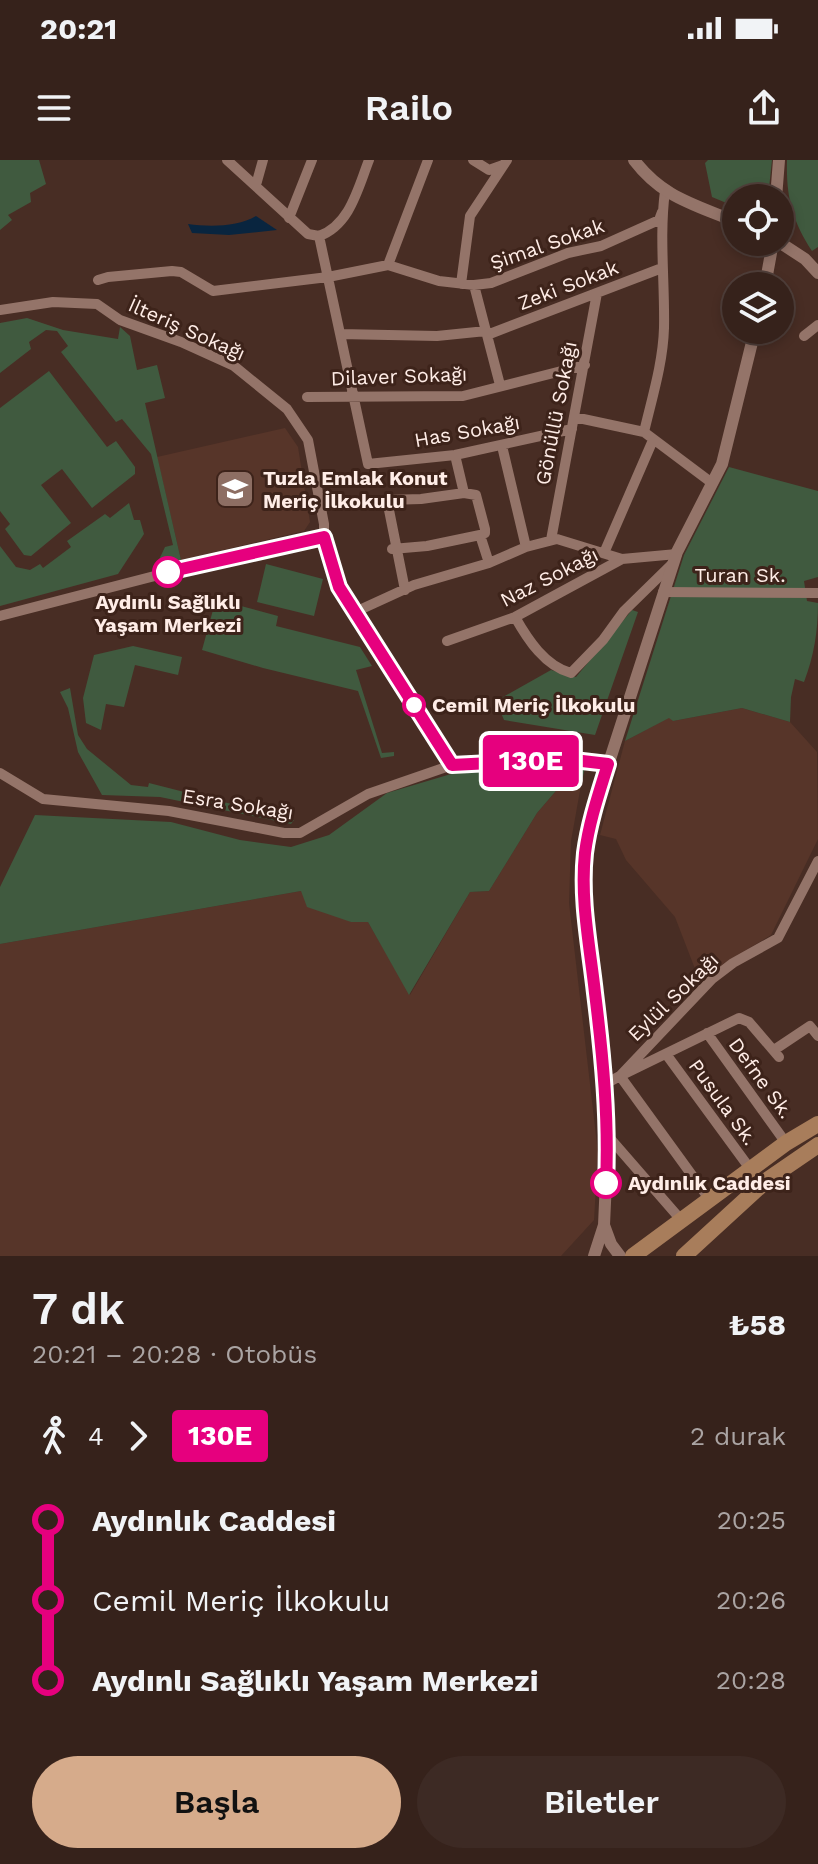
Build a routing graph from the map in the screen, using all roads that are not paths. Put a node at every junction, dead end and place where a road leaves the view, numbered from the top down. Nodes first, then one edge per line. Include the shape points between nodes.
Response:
1 (227, 160) edge
2 (263, 160) edge
3 (312, 160) edge
4 (369, 160) edge
5 (428, 160) edge
6 (473, 160) edge
7 (634, 160) edge
8 (779, 160) edge
9 (505, 162) edge
10 (777, 184) edge
11 (256, 185) junction
12 (665, 191) junction
13 (662, 212) junction
14 (722, 216) edge
15 (289, 218) junction
16 (319, 236) junction
17 (794, 252) edge
18 (388, 265) junction
19 (662, 268) junction
20 (818, 273) edge
21 (328, 277) junction
22 (98, 280) dead end
23 (461, 284) junction
24 (474, 285) junction
25 (597, 293) junction
26 (0, 310) edge
27 (818, 325) edge
28 (487, 333) junction
29 (340, 334) junction
30 (804, 336) dead end
31 (752, 344) edge
32 (585, 365) junction
33 (500, 385) junction
34 (353, 396) junction
35 (307, 397) dead end
36 (573, 423) junction
37 (649, 436) junction
38 (502, 446) junction
39 (455, 455) junction
40 (712, 483) junction
41 (464, 493) junction
42 (480, 535) junction
43 (324, 537) junction
44 (551, 540) junction
45 (526, 547) junction
46 (394, 548) junction
47 (604, 553) junction
48 (675, 558) junction
49 (622, 559) junction
50 (489, 563) junction
51 (410, 588) junction
52 (663, 592) junction
53 (818, 593) edge
54 (355, 612) junction
55 (0, 616) edge
56 (515, 617) junction
57 (447, 641) dead end
58 (608, 764) junction
59 (452, 765) junction
60 (0, 773) edge
61 (818, 861) edge
62 (707, 1033) junction
63 (818, 1036) edge
64 (666, 1054) junction
65 (620, 1076) junction
66 (605, 1084) junction
67 (818, 1115) edge
68 (818, 1124) edge
69 (608, 1136) junction
70 (786, 1143) junction
71 (818, 1145) edge
72 (751, 1170) junction
73 (710, 1200) junction
74 (682, 1221) junction
75 (604, 1225) junction
76 (621, 1254) edge
77 (594, 1256) edge
78 (684, 1256) edge

1 - 11 street
2 - 11 street
3 - 15 street
4 - 16 street via 345,217
5 - 18 street
6 - 9 street via 489,170
7 - 12 street
8 - 10 street
9 - 23 street via 470,216
11 - 15 street
12 - 13 street
12 - 14 street
13 - 19 street
13 - 24 street, Şimal Sokak via 659,220 601,246
15 - 16 street
16 - 21 street
17 - 20 street
18 - 21 street
18 - 23 street, Şimal Sokak
19 - 25 street, Zeki Sokak
19 - 37 street via 664,329
21 - 22 street via 213,291 172,271
21 - 29 street
23 - 24 street, Şimal Sokak
24 - 28 street
25 - 28 street, Zeki Sokak
25 - 32 street, Gönüllü Sokağı
26 - 43 street, İlteriş Sokağı via 53,302 97,304 120,320 234,366 287,409 308,440
27 - 30 street
28 - 29 street, Zeki Sokak
28 - 33 street
29 - 34 street
31 - 40 street via 722,464
32 - 33 street, Dilaver Sokağı
32 - 36 street, Gönüllü Sokağı
33 - 34 street, Dilaver Sokağı via 463,396
34 - 35 street, Dilaver Sokağı
34 - 39 street, Has Sokağı via 368,464
36 - 37 street
36 - 38 street, Has Sokağı
36 - 44 street, Gönüllü Sokağı
37 - 40 street
37 - 47 street
38 - 39 street, Has Sokağı
38 - 45 street
39 - 41 street
40 - 48 street
41 - 42 street via 476,495 485,529
41 - 46 street via 387,500
42 - 46 street
42 - 50 street
43 - 54 street, İlteriş Sokağı via 339,587
43 - 55 street
44 - 45 street
44 - 47 street
45 - 50 street
46 - 51 street
47 - 49 street
48 - 49 street
48 - 52 street
48 - 56 street via 571,673 542,656
49 - 56 street, Naz Sokağı
50 - 51 street
51 - 54 street
52 - 53 street, Turan Sk.
52 - 58 street
54 - 59 street, İlteriş Sokağı
56 - 57 street, Naz Sokağı
58 - 59 street, Esra Sokağı via 565,759
58 - 66 street via 591,818 583,903
59 - 60 street, Esra Sokağı via 368,794 300,833 169,811 43,799
61 - 65 street, Eylül Sokağı via 778,938 712,979
62 - 63 street via 739,1018 749,1022 776,1054 810,1026
62 - 64 street
62 - 70 street, Defne Sk.
64 - 65 street
64 - 72 street, Pusula Sk.
65 - 66 street, Eylül Sokağı
65 - 73 street
66 - 69 street
67 - 70 main road
68 - 70 main road
69 - 74 street
69 - 75 street
70 - 72 main road
71 - 78 main road via 767,1180
72 - 73 main road
73 - 74 main road
74 - 76 main road
75 - 76 street
75 - 77 street

